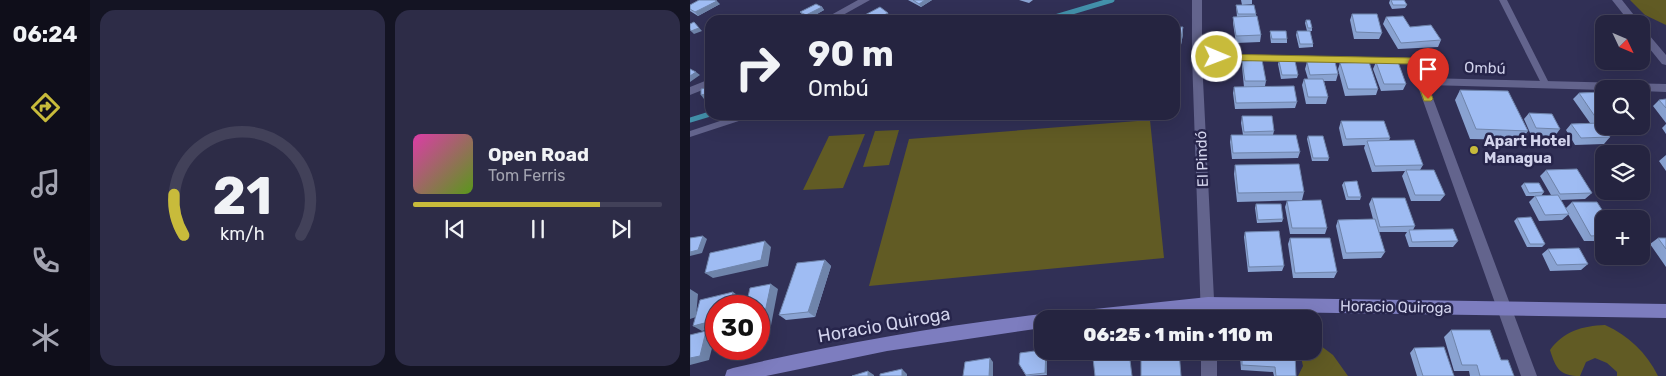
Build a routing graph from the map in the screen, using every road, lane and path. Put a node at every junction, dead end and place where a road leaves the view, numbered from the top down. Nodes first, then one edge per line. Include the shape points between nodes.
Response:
1 (865, 0) edge
2 (1197, 0) edge
3 (1503, 0) edge
4 (1616, 0) edge
5 (837, 15) edge
6 (1628, 15) edge
7 (1650, 42) edge
8 (1197, 57) junction
9 (1666, 62) edge
10 (1422, 81) junction
11 (705, 85) edge
12 (1546, 85) junction
13 (1666, 88) edge
14 (690, 91) edge
15 (733, 120) edge
16 (690, 134) edge
17 (1504, 309) junction
18 (1208, 310) edge
19 (1322, 311) edge
20 (1666, 311) edge
21 (1034, 322) edge
22 (1209, 360) edge
23 (733, 376) edge
24 (1209, 376) edge
25 (1529, 376) edge

1 - 5 street
2 - 8 street, El Pindó
3 - 12 lane
4 - 6 street
7 - 9 street
8 - 10 street via 1414,61
8 - 18 street, El Pindó
10 - 12 street, Ombú
10 - 17 street
11 - 14 street
12 - 13 street, Ombú
15 - 16 lane
17 - 19 main road, Horacio Quiroga
17 - 20 main road, Horacio Quiroga
17 - 25 street
21 - 23 main road, Horacio Quiroga via 977,328 817,356
22 - 24 street

